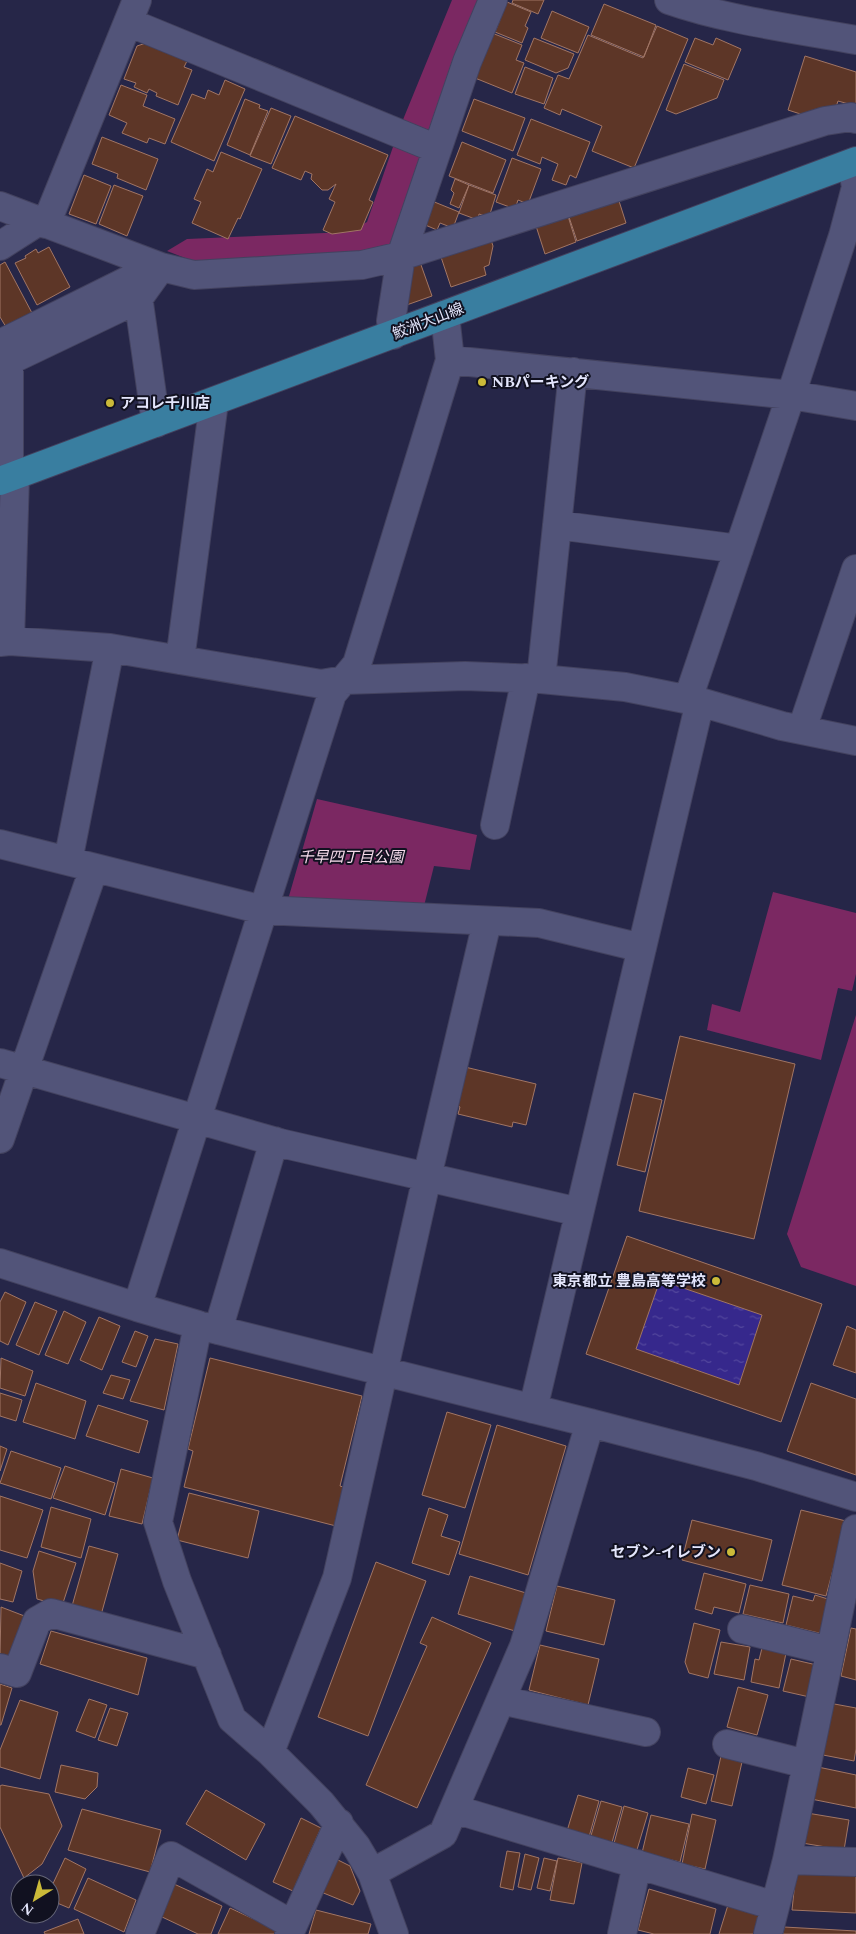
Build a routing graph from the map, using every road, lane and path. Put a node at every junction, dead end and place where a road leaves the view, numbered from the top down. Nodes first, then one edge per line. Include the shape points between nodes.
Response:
1 (493, 0) edge
2 (669, 0) edge
3 (133, 11) edge
4 (856, 40) edge
5 (856, 119) edge
6 (437, 149) junction
7 (854, 162) edge
8 (0, 206) edge
9 (42, 222) junction
10 (849, 237) edge
11 (0, 246) edge
12 (401, 256) junction
13 (161, 267) junction
14 (135, 277) junction
15 (445, 315) junction
16 (393, 334) junction
17 (3, 357) edge
18 (450, 360) junction
19 (573, 372) junction
20 (792, 395) junction
21 (214, 402) junction
22 (856, 406) edge
23 (156, 424) junction
24 (8, 478) edge
25 (557, 525) junction
26 (739, 550) junction
27 (856, 569) edge
28 (5, 642) edge
29 (110, 648) junction
30 (180, 660) junction
31 (534, 679) junction
32 (344, 680) junction
33 (694, 701) junction
34 (802, 729) junction
35 (856, 740) edge
36 (495, 825) dead end
37 (0, 844) edge
38 (68, 861) junction
39 (94, 868) junction
40 (263, 910) junction
41 (487, 922) junction
42 (642, 948) junction
43 (12, 1067) edge
44 (196, 1120) junction
45 (0, 1139) edge
46 (274, 1141) junction
47 (427, 1177) junction
48 (579, 1212) junction
49 (0, 1263) edge
50 (137, 1307) junction
51 (208, 1327) junction
52 (383, 1372) junction
53 (534, 1409) junction
54 (590, 1423) junction
55 (856, 1497) edge
56 (856, 1528) edge
57 (742, 1629) dead end
58 (830, 1651) junction
59 (207, 1655) junction
60 (0, 1668) edge
61 (500, 1700) junction
62 (646, 1732) dead end
63 (727, 1744) dead end
64 (270, 1752) junction
65 (806, 1764) junction
66 (454, 1809) junction
67 (338, 1823) junction
68 (787, 1860) junction
69 (856, 1862) edge
70 (637, 1864) junction
71 (372, 1873) junction
72 (775, 1906) junction
73 (291, 1930) edge
74 (140, 1934) edge
75 (394, 1934) edge
76 (622, 1934) edge
77 (768, 1934) edge

1 - 6 street via 467,62
2 - 4 street via 685,6
3 - 6 street
3 - 9 street
5 - 12 street via 825,121
6 - 12 street
7 - 10 street via 856,186
7 - 15 main road, 鮫洲大山線
8 - 9 street
9 - 11 street
9 - 14 street
10 - 20 street
12 - 13 street via 362,265 194,275
12 - 16 street via 390,321
13 - 14 street
13 - 14 street
14 - 17 street
14 - 23 street
15 - 16 main road, 鮫洲大山線
15 - 18 street
16 - 21 main road, 鮫洲大山線
17 - 24 street
18 - 19 street
18 - 32 street via 357,664
19 - 20 street
19 - 25 street
20 - 22 street
20 - 26 street
21 - 23 main road, 鮫洲大山線
21 - 30 street
23 - 24 main road, 鮫洲大山線
24 - 28 street
25 - 26 street
25 - 31 street
26 - 33 street
27 - 34 street
28 - 29 street
29 - 30 street
29 - 38 street
30 - 32 street via 321,684
31 - 32 street via 465,676
31 - 33 street via 624,687
31 - 36 street
32 - 40 street via 332,694
33 - 34 street
33 - 42 street
34 - 35 street
37 - 38 street
38 - 39 street
39 - 40 street
39 - 43 street
40 - 41 street
40 - 44 street
41 - 42 street via 539,923
41 - 47 street
42 - 48 street
43 - 44 street
43 - 45 street
44 - 46 street
44 - 50 street
46 - 47 street
46 - 51 street
47 - 48 street
47 - 52 street
48 - 53 street
49 - 50 street
50 - 51 street
51 - 52 street
51 - 59 street via 158,1522 177,1581
52 - 53 street
52 - 64 street via 338,1578
53 - 54 street
54 - 55 street via 756,1466
54 - 61 street via 524,1646
56 - 58 street
57 - 58 street
58 - 65 street
59 - 60 street via 51,1613 37,1621 17,1673
59 - 64 street via 232,1719
61 - 62 street
61 - 66 street
63 - 65 street
64 - 67 street
65 - 68 street
66 - 70 street
66 - 71 street via 443,1834
67 - 71 street
67 - 73 street
68 - 69 street
68 - 72 street
70 - 72 street
70 - 76 street
71 - 75 street
72 - 77 street
73 - 74 street via 171,1856

